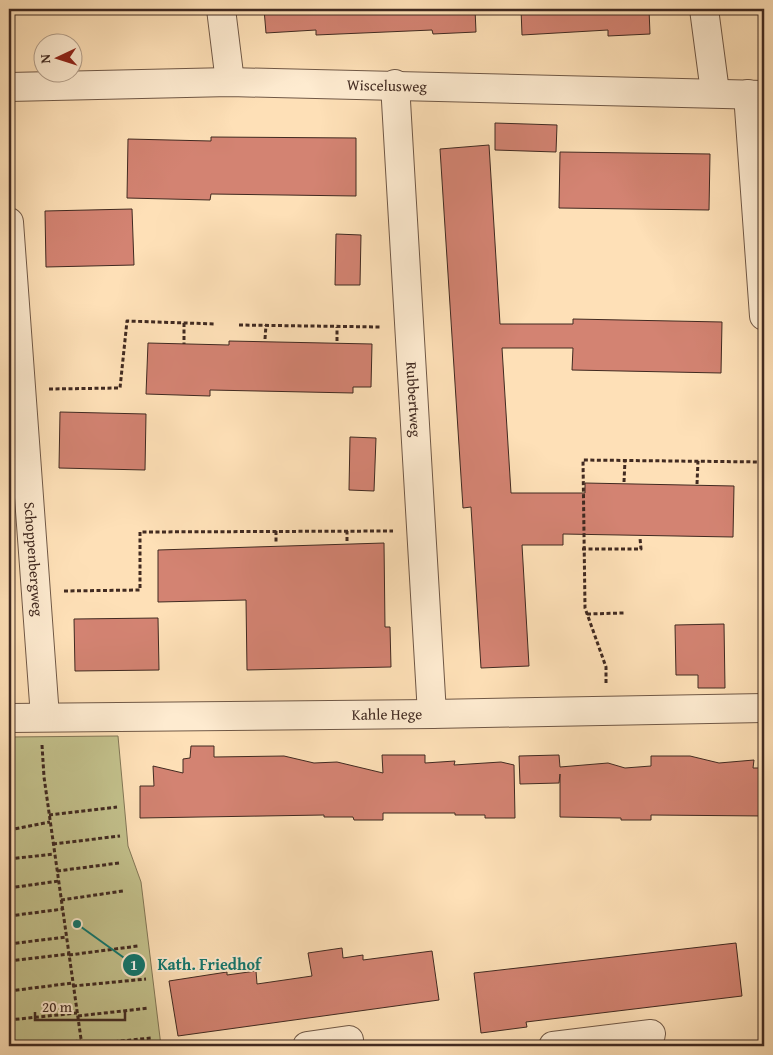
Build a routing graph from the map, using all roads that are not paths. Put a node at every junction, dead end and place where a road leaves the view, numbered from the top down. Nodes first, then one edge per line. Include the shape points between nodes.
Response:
1 (221, 9) edge
2 (704, 9) edge
3 (230, 82) junction
4 (395, 84) junction
5 (9, 87) edge
6 (715, 92) junction
7 (756, 94) edge
8 (9, 222) edge
9 (764, 316) edge
10 (764, 708) edge
11 (432, 714) junction
12 (43, 717) junction
13 (9, 718) edge
14 (651, 1034) dead end
15 (349, 1040) dead end
16 (581, 1045) edge
17 (307, 1046) edge
18 (553, 1046) edge

1 - 3 street
2 - 6 street
3 - 4 street, Wiscelusweg
3 - 5 street, Wiscelusweg
4 - 6 street, Wiscelusweg
4 - 11 street, Rubbertweg
6 - 7 street, Wiscelusweg
7 - 9 street
8 - 12 street, Schoppenbergweg
10 - 11 street, Kahle Hege
11 - 12 street, Kahle Hege
12 - 13 street, Kahle Hege
14 - 16 street
15 - 17 street
16 - 18 street

